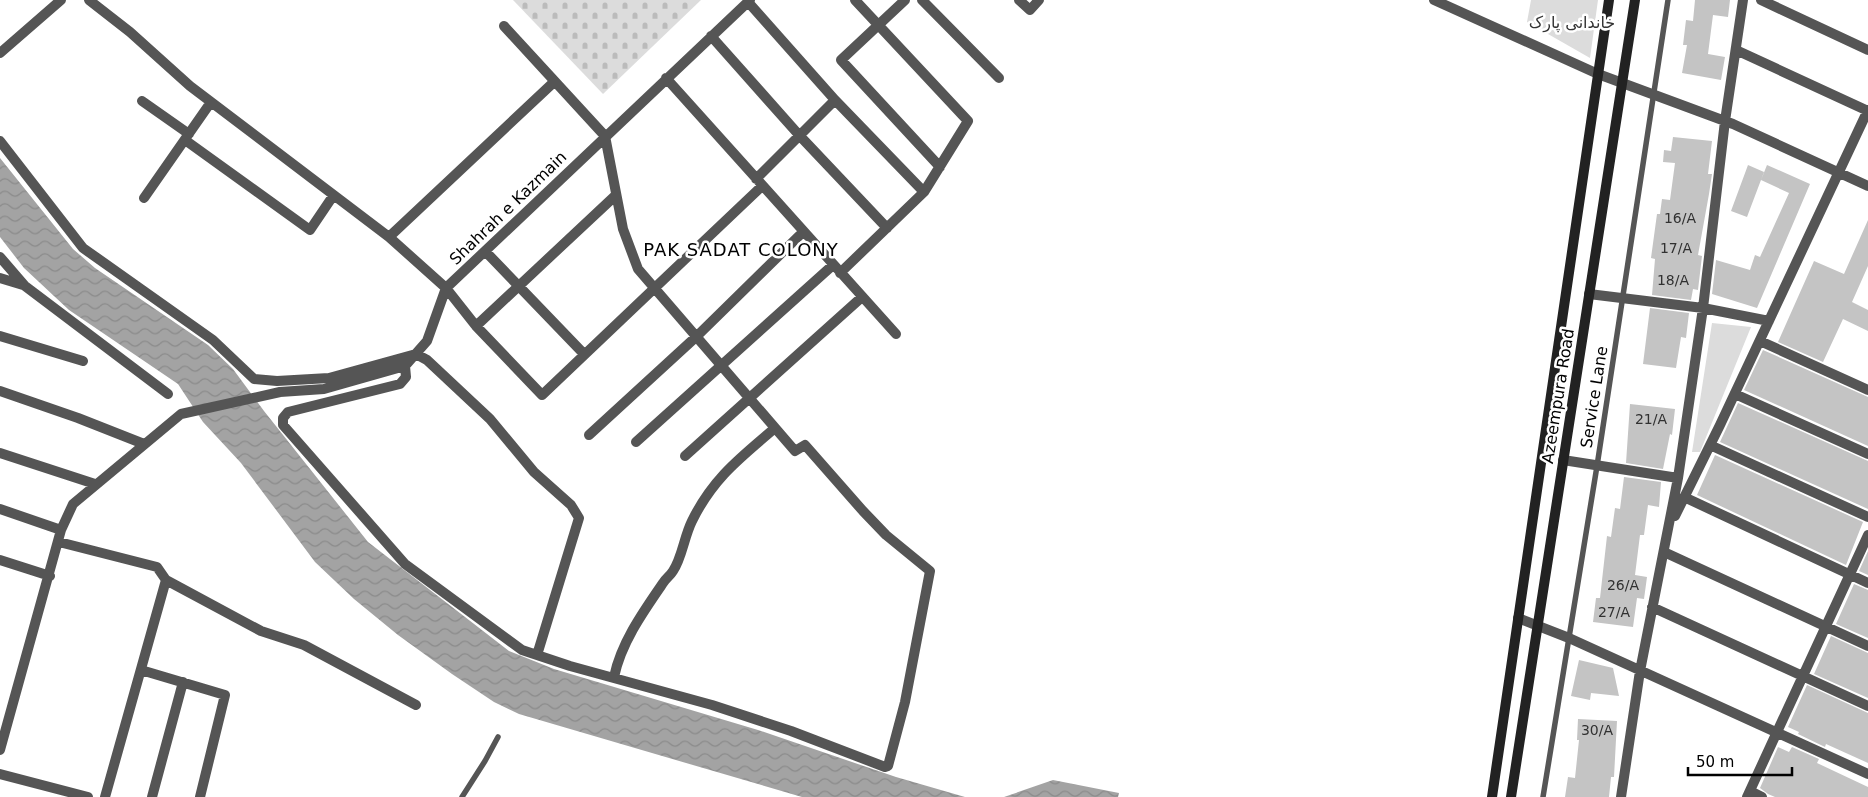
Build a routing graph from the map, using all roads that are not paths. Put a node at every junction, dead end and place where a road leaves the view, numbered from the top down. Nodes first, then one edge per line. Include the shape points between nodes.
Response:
1 (61, 0) edge
2 (89, 0) edge
3 (855, 0) edge
4 (905, 0) edge
5 (922, 0) edge
6 (1019, 0) edge
7 (1039, 0) edge
8 (1434, 0) edge
9 (1609, 0) edge
10 (1635, 0) edge
11 (1668, 0) edge
12 (1743, 0) edge
13 (1761, 0) edge
14 (749, 1) edge
15 (878, 25) junction
16 (504, 26) dead end
17 (711, 36) junction
18 (1736, 50) junction
19 (1868, 50) edge
20 (0, 53) edge
21 (1598, 74) junction
22 (666, 78) junction
23 (999, 78) dead end
24 (554, 82) junction
25 (1623, 82) junction
26 (1654, 94) junction
27 (835, 100) junction
28 (142, 101) dead end
29 (211, 102) junction
30 (1868, 111) edge
31 (1724, 121) junction
32 (799, 135) junction
33 (605, 136) junction
34 (186, 137) junction
35 (0, 141) edge
36 (940, 167) junction
37 (1839, 173) junction
38 (759, 182) junction
39 (1868, 186) edge
40 (924, 192) junction
41 (616, 195) junction
42 (333, 196) junction
43 (144, 198) dead end
44 (887, 228) junction
45 (803, 232) junction
46 (389, 238) junction
47 (485, 251) junction
48 (0, 257) edge
49 (837, 269) junction
50 (0, 278) edge
51 (519, 285) junction
52 (25, 286) junction
53 (446, 288) junction
54 (657, 288) junction
55 (1589, 294) junction
56 (862, 296) junction
57 (1623, 298) junction
58 (1703, 308) junction
59 (1769, 321) junction
60 (476, 326) junction
61 (896, 334) dead end
62 (0, 336) edge
63 (697, 336) junction
64 (1760, 341) junction
65 (416, 354) junction
66 (584, 354) junction
67 (83, 361) dead end
68 (406, 366) junction
69 (723, 366) junction
70 (1868, 390) edge
71 (0, 391) edge
72 (168, 394) dead end
73 (1735, 394) junction
74 (751, 398) junction
75 (776, 428) junction
76 (589, 435) dead end
77 (636, 442) dead end
78 (144, 444) junction
79 (1710, 445) junction
80 (0, 453) edge
81 (1868, 454) edge
82 (685, 456) dead end
83 (1563, 460) junction
84 (1597, 466) junction
85 (1678, 478) junction
86 (94, 484) junction
87 (1684, 497) junction
88 (0, 509) edge
89 (1868, 517) edge
90 (1670, 526) junction
91 (62, 530) junction
92 (1868, 535) edge
93 (59, 542) junction
94 (1664, 552) junction
95 (0, 560) edge
96 (1849, 575) junction
97 (50, 576) junction
98 (166, 580) junction
99 (1868, 584) edge
100 (1652, 607) junction
101 (1518, 618) junction
102 (1537, 626) junction
103 (1826, 627) junction
104 (1569, 638) junction
105 (1868, 646) edge
106 (537, 656) junction
107 (141, 670) junction
108 (1640, 671) junction
109 (1803, 676) junction
110 (614, 677) junction
111 (183, 682) junction
112 (416, 705) dead end
113 (1868, 706) edge
114 (1777, 733) junction
115 (498, 737) dead end
116 (0, 750) edge
117 (0, 774) edge
118 (1868, 774) edge
119 (1748, 794) edge
120 (88, 797) edge
121 (106, 797) edge
122 (152, 797) edge
123 (200, 797) edge
124 (462, 797) edge
125 (1492, 797) edge
126 (1511, 797) edge
127 (1543, 797) edge
128 (1621, 797) edge
129 (1762, 797) edge

1 - 20 street
2 - 29 street
3 - 15 street
4 - 15 street
5 - 23 street
6 - 7 street via 1030,10
8 - 21 street
9 - 21 main road, Azeempura Road
10 - 25 main road, Azeempura Road
11 - 26 lane, Service Lane
12 - 18 street
13 - 19 street
14 - 17 street, Shahrah e Kazmain
14 - 27 street
15 - 36 street via 968,121
15 - 36 street via 841,60
16 - 24 street
17 - 22 street, Shahrah e Kazmain
17 - 32 street
18 - 30 street
18 - 31 street
21 - 25 street
21 - 101 main road, Azeempura Road
22 - 33 street, Shahrah e Kazmain
22 - 38 street
24 - 33 street
24 - 46 street
25 - 26 street
25 - 55 main road, Azeempura Road
26 - 31 street
26 - 57 lane, Service Lane
27 - 32 street
27 - 40 street
28 - 34 street
29 - 34 street
29 - 42 street
30 - 37 street
31 - 37 street
31 - 58 street
32 - 38 street
32 - 44 street
33 - 41 street
33 - 47 street, Shahrah e Kazmain
34 - 42 street via 310,230
34 - 43 street
35 - 65 street via 83,248 213,340 254,379 329,378
36 - 40 street
37 - 39 street
37 - 59 street
38 - 45 street
38 - 54 street
40 - 44 street
41 - 51 street
41 - 54 street via 623,229 638,269
42 - 46 street
44 - 49 street
45 - 49 street
45 - 63 street
46 - 53 street
47 - 51 street
47 - 53 street, Shahrah e Kazmain
48 - 52 street
49 - 56 street
49 - 69 street
50 - 52 street
51 - 60 street
51 - 66 street
52 - 72 street
53 - 60 street
53 - 65 street, Shahrah e Kazmain via 428,341
54 - 63 street
54 - 66 street
55 - 57 street
55 - 83 main road, Azeempura Road
56 - 61 street
56 - 74 street
57 - 58 street
57 - 84 lane, Service Lane
58 - 59 street
58 - 85 street
59 - 64 street
60 - 66 street via 542,395
62 - 67 street
63 - 69 street
63 - 76 street
64 - 70 street
64 - 73 street
65 - 68 street, Shahrah e Kazmain
65 - 106 street via 427,360 490,419 534,472 571,505 579,518
68 - 78 street via 324,389 280,392 181,414
68 - 106 street, Shahrah e Kazmain via 406,377 400,384 288,412 283,418 283,425 405,564 487,627
69 - 74 street
69 - 77 street
71 - 78 street
73 - 79 street
73 - 81 street
74 - 75 street
74 - 82 street
75 - 110 street via 718,478 707,493 683,541 674,571 664,580 633,630
75 - 110 street via 795,451 805,445 886,535 930,571 891,762 885,766 712,705
78 - 86 street
79 - 87 street
79 - 89 street
80 - 86 street
83 - 84 street
83 - 102 main road, Azeempura Road
84 - 85 street
84 - 104 lane, Service Lane
85 - 90 street
86 - 91 street via 73,504
87 - 90 street
87 - 96 street
88 - 91 street
90 - 94 street
91 - 93 street
92 - 96 street
93 - 97 street
93 - 98 street via 157,567
94 - 100 street
94 - 103 street
95 - 97 street
96 - 99 street
96 - 103 street
97 - 116 street
98 - 107 street
98 - 112 street via 261,631 304,645
100 - 108 street
100 - 109 street
101 - 102 street
101 - 125 main road, Azeempura Road
102 - 104 street
102 - 126 main road, Azeempura Road
103 - 105 street
103 - 109 street
104 - 108 street
104 - 127 lane, Service Lane
106 - 110 street
107 - 111 street
107 - 121 street
108 - 114 street
108 - 128 street
109 - 113 street
109 - 114 street
111 - 122 street
111 - 123 street via 225,696
114 - 118 street
114 - 119 street
115 - 124 lane
117 - 120 street
119 - 129 street

